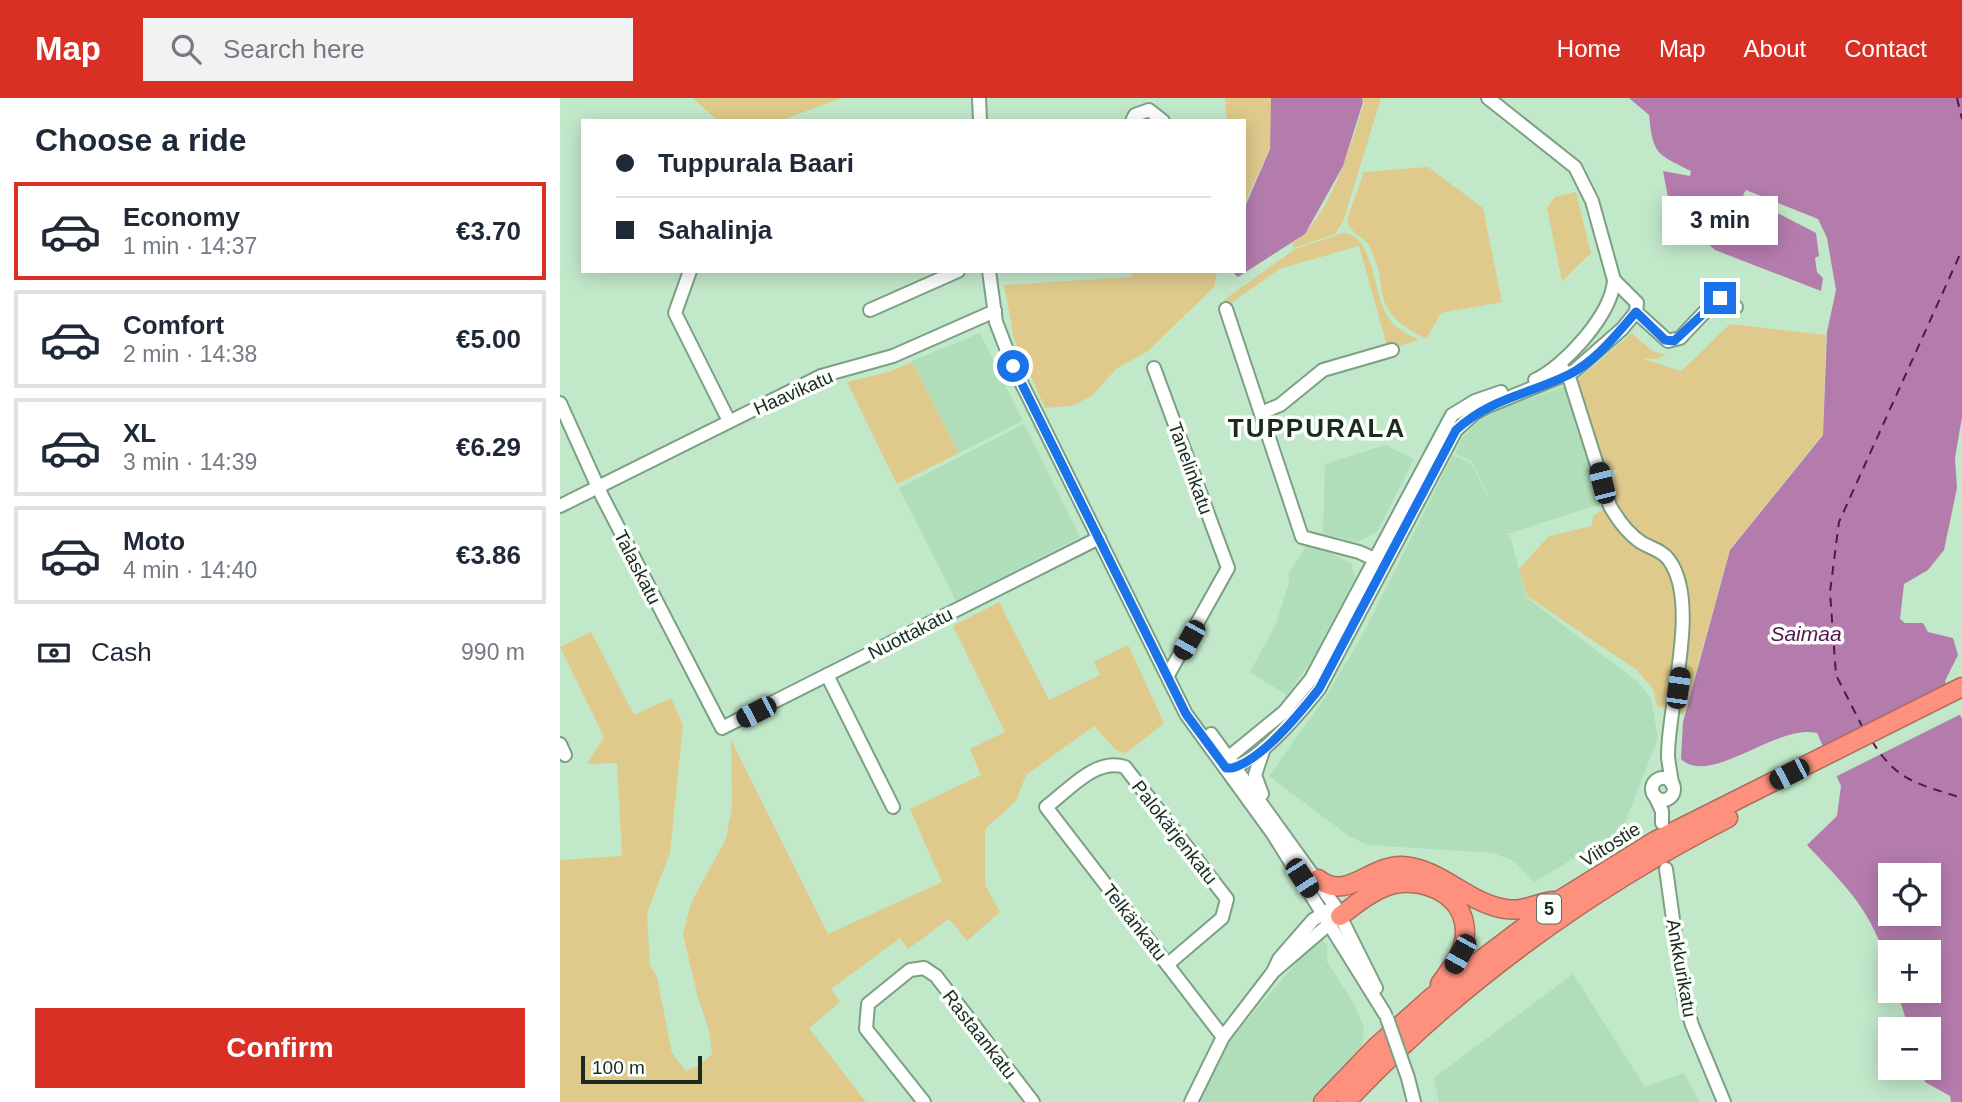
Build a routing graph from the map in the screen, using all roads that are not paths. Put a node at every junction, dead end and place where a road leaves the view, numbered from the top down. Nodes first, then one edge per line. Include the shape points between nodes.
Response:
1 (979, 98) edge
2 (1488, 98) edge
3 (980, 119) edge
4 (1133, 119) edge
5 (1160, 119) edge
6 (689, 273) edge
7 (953, 273) edge
8 (989, 273) edge
9 (1614, 280) junction
10 (1736, 307) dead end
11 (1226, 309) dead end
12 (870, 310) dead end
13 (995, 311) junction
14 (1636, 312) junction
15 (1392, 350) dead end
16 (1154, 368) dead end
17 (1564, 370) junction
18 (560, 403) edge
19 (1261, 413) junction
20 (729, 421) junction
21 (598, 488) junction
22 (560, 506) edge
23 (1099, 537) junction
24 (1381, 562) junction
25 (827, 675) junction
26 (1169, 677) junction
27 (1962, 687) edge
28 (1962, 700) edge
29 (722, 728) joint
30 (1265, 745) junction
31 (1668, 757) junction
32 (1230, 764) junction
33 (1812, 769) junction
34 (1656, 780) junction
35 (1671, 790) junction
36 (1655, 796) junction
37 (892, 807) dead end
38 (1046, 807) joint
39 (1272, 816) junction
40 (1666, 869) dead end
41 (1442, 879) junction
42 (1318, 880) junction
43 (1560, 900) junction
44 (1332, 914) junction
45 (1168, 964) junction
46 (1432, 997) junction
47 (1223, 1037) junction
48 (923, 1102) edge
49 (1033, 1102) edge
50 (1191, 1102) edge
51 (1323, 1102) edge
52 (1346, 1102) edge
53 (1414, 1102) edge
54 (1724, 1102) edge

1 - 3 street
2 - 9 street via 1575,167 1588,189
4 - 5 street via 1149,110
6 - 20 street via 676,313
7 - 12 street
8 - 13 street
9 - 14 street via 1637,303
9 - 17 street via 1609,301
10 - 14 street via 1724,299 1716,300 1680,338 1668,341
11 - 19 street
13 - 20 street, Haavikatu via 892,356 821,376
13 - 23 street via 1013,366
14 - 17 street via 1600,351
15 - 19 street via 1323,370 1280,405
16 - 26 street, Tanelinkatu via 1228,568
17 - 24 street via 1475,401 1452,415
17 - 31 street via 1614,514 1640,542 1670,560 1676,574 1681,596 1681,665
18 - 21 street, Talaskatu
19 - 24 street via 1302,537
20 - 21 street, Haavikatu
21 - 22 street, Haavikatu
21 - 29 street, Talaskatu
23 - 25 street, Nuottakatu
23 - 26 street
24 - 30 street via 1342,651 1319,689
24 - 32 street via 1299,696
25 - 29 street, Nuottakatu
25 - 37 street
26 - 32 street
27 - 33 highway, Viitostie / 5
28 - 33 highway, Viitostie / 5
30 - 32 street
30 - 39 street via 1255,775
31 - 34 street
31 - 35 street
32 - 39 street
32 - 44 street
33 - 43 highway, Viitostie / 5 via 1655,841
33 - 52 highway, Viitostie / 5 via 1639,867 1560,918 1444,1010
34 - 35 street via 1667,779
34 - 36 street
35 - 36 street via 1661,799
35 - 36 street via 1662,817
38 - 45 street, Telkänkatu
38 - 45 street, Palokärjenkatu via 1101,765 1125,767 1227,900 1222,918
39 - 42 street
40 - 54 street, Ankkurikatu via 1684,998
41 - 42 highway via 1401,866 1383,868 1339,889
41 - 43 highway via 1508,910
41 - 44 highway via 1394,874 1373,881
42 - 44 street
43 - 46 highway, Viitostie / 5
44 - 46 highway via 1400,883 1416,883 1444,893 1454,902 1465,930 1460,954
44 - 47 street via 1273,972
44 - 53 street, bridge via 1369,970
45 - 47 street, Telkänkatu
46 - 51 highway, Viitostie / 5
47 - 50 street
48 - 49 street, Rastaankatu via 866,1029 868,1004 910,970 924,968 936,976

